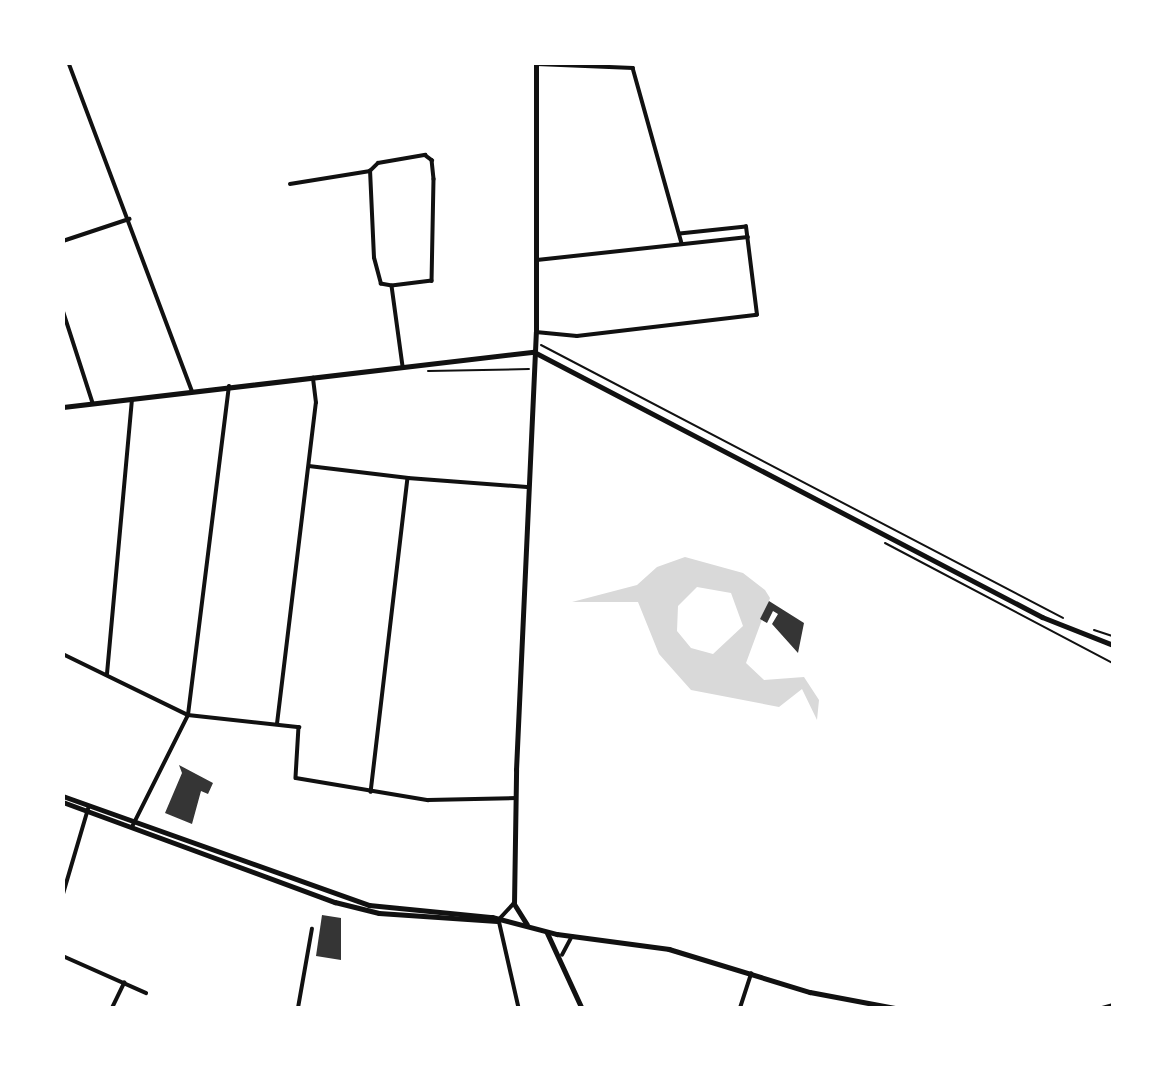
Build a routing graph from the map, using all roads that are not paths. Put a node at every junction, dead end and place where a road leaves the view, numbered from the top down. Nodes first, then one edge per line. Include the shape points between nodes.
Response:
1 (69, 63) edge
2 (536, 64) edge
3 (587, 64) edge
4 (633, 66) edge
5 (370, 171) junction
6 (290, 184) dead end
7 (129, 219) junction
8 (680, 234) junction
9 (748, 237) junction
10 (63, 241) edge
11 (682, 243) junction
12 (537, 260) junction
13 (392, 286) junction
14 (63, 310) edge
15 (536, 332) junction
16 (534, 349) junction
17 (403, 366) junction
18 (313, 376) junction
19 (229, 386) junction
20 (192, 391) junction
21 (132, 398) junction
22 (93, 403) junction
23 (63, 407) edge
24 (309, 466) junction
25 (408, 478) junction
26 (527, 487) junction
27 (1113, 645) edge
28 (63, 654) edge
29 (107, 675) junction
30 (188, 715) junction
31 (277, 724) junction
32 (371, 792) junction
33 (63, 796) edge
34 (516, 798) junction
35 (63, 802) edge
36 (90, 804) junction
37 (88, 811) junction
38 (132, 824) junction
39 (63, 894) edge
40 (514, 904) junction
41 (395, 908) junction
42 (394, 915) junction
43 (499, 920) junction
44 (527, 926) junction
45 (312, 929) dead end
46 (547, 931) junction
47 (572, 936) junction
48 (562, 955) junction
49 (63, 956) edge
50 (751, 974) junction
51 (124, 983) junction
52 (146, 993) dead end
53 (1113, 1005) edge
54 (112, 1008) edge
55 (298, 1008) edge
56 (519, 1008) edge
57 (582, 1008) edge
58 (740, 1008) edge
59 (895, 1008) edge
60 (1102, 1008) edge

1 - 7 street
2 - 3 street
2 - 12 street
3 - 4 street
4 - 8 street
5 - 6 street
5 - 13 street via 374,258 381,284
5 - 13 street via 378,163 425,155 432,160 432,281
7 - 10 street
7 - 20 street
8 - 9 street via 746,227
8 - 11 street
9 - 11 street
9 - 15 street via 757,315 577,336
11 - 12 street
12 - 15 street
13 - 17 street
14 - 22 street
15 - 16 street
16 - 17 main road
16 - 26 street
16 - 27 main road via 1042,617
17 - 18 main road
18 - 19 main road
18 - 24 street
19 - 20 main road
19 - 30 street
20 - 21 main road
21 - 22 main road
21 - 29 street
22 - 23 main road
24 - 25 street
24 - 31 street
25 - 26 street
25 - 32 street
26 - 34 street
28 - 29 street
29 - 30 street
30 - 31 street
30 - 38 street
31 - 32 street via 299,727 296,778
32 - 34 street via 428,800
33 - 36 street
34 - 40 street
35 - 37 street
36 - 37 street
36 - 38 street
37 - 38 street
37 - 39 street
38 - 41 street via 319,891
38 - 42 street via 335,902
40 - 43 street
40 - 44 street
41 - 42 street
41 - 43 street
42 - 43 street
43 - 44 street
43 - 56 street
44 - 46 street
45 - 55 street
46 - 47 street
46 - 48 street
47 - 48 street
47 - 50 street via 669,949
48 - 57 street
49 - 51 street
50 - 58 street
50 - 59 street
51 - 52 street
51 - 54 street
53 - 60 street

